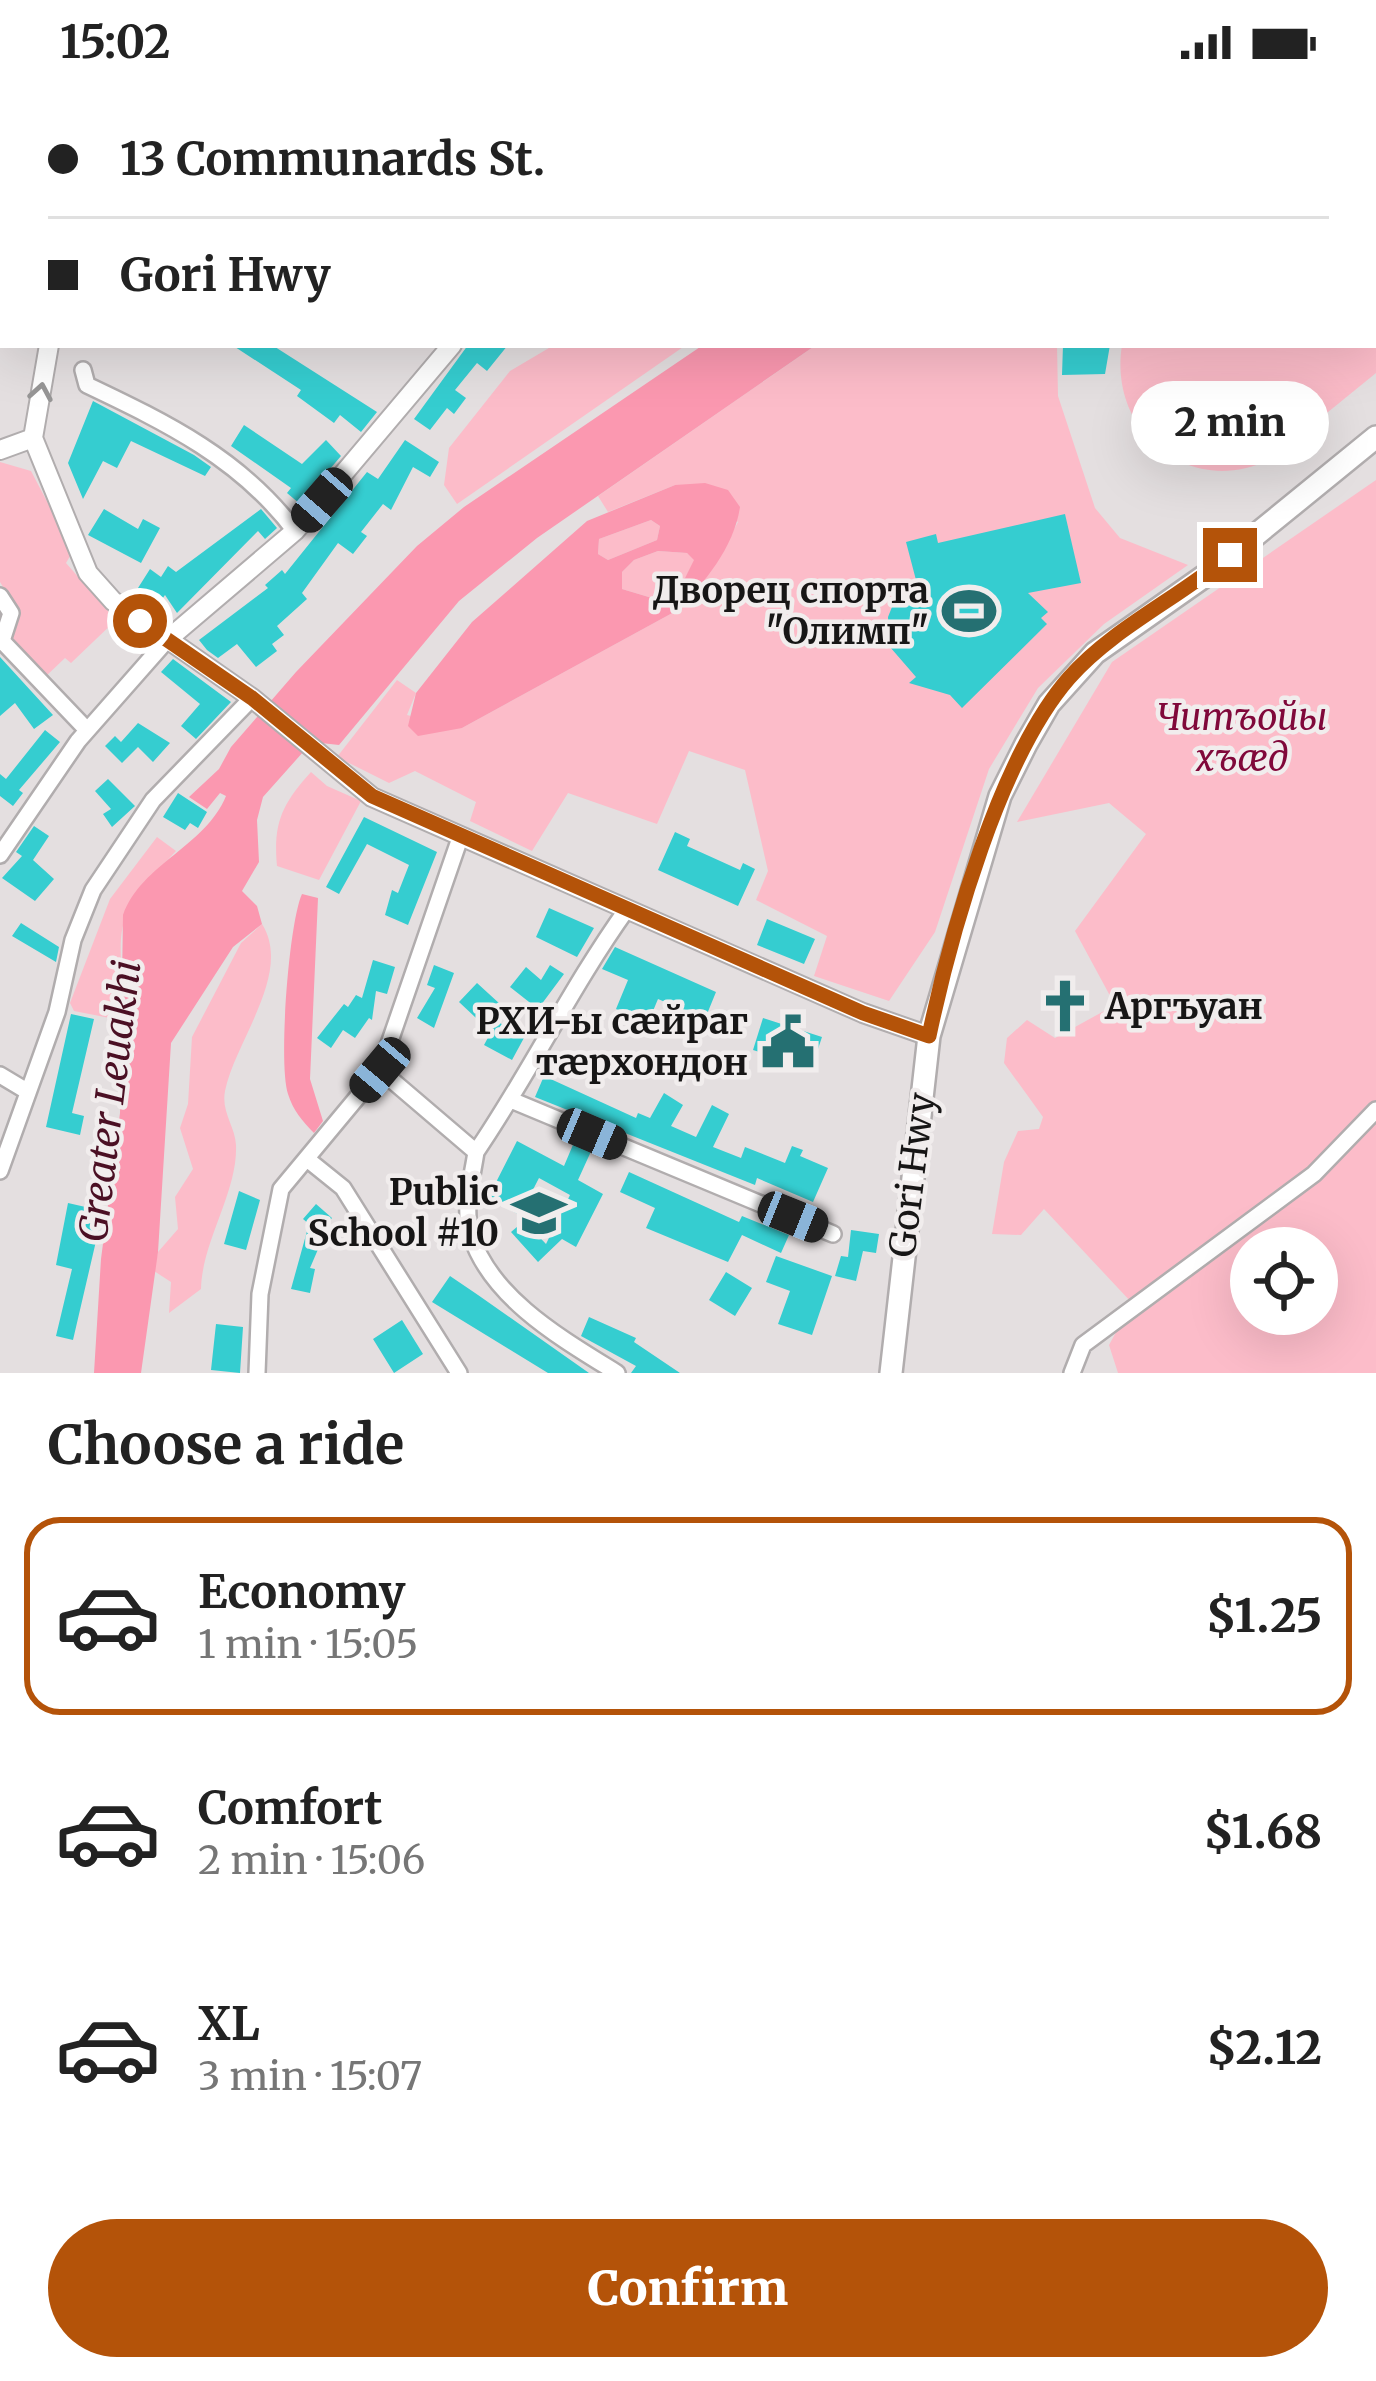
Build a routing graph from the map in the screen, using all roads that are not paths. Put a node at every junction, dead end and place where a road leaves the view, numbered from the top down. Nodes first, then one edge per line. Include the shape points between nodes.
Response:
1 (48, 348) edge
2 (444, 348) edge
3 (82, 370) dead end
4 (1376, 437) edge
5 (33, 438) junction
6 (0, 450) edge
7 (296, 531) junction
8 (0, 596) edge
9 (167, 640) junction
10 (252, 698) junction
11 (87, 730) junction
12 (460, 838) junction
13 (0, 855) edge
14 (627, 909) junction
15 (929, 1036) junction
16 (380, 1070) junction
17 (0, 1075) edge
18 (25, 1090) junction
19 (511, 1100) junction
20 (1376, 1110) edge
21 (476, 1152) junction
22 (307, 1159) junction
23 (0, 1171) edge
24 (833, 1234) dead end
25 (257, 1373) edge
26 (459, 1373) edge
27 (617, 1373) edge
28 (891, 1373) edge
29 (1072, 1373) edge

5 -> 1 street
2 - 7 street
3 - 7 street via 87,385 185,431 265,490
4 - 15 main road, Gori Hwy via 1209,573 1095,653 1049,704 1000,796
5 - 6 street
5 - 9 street via 88,573
7 - 9 street
8 - 11 street via 11,613 2,641
9 - 10 street
9 - 11 street
10 - 12 street via 372,796
10 - 18 street via 153,800 93,890
11 - 13 street
12 - 14 street
12 - 16 street
14 - 15 street
14 - 19 street via 576,980
15 - 28 main road, Gori Hwy
16 - 21 street
16 - 22 street
17 - 18 street
18 - 23 street
19 - 21 street
19 - 24 street
20 - 29 street via 1314,1174 1083,1345
21 - 27 street via 468,1204 484,1262 554,1334
22 - 25 street via 281,1190 260,1294
22 - 26 street via 343,1188

